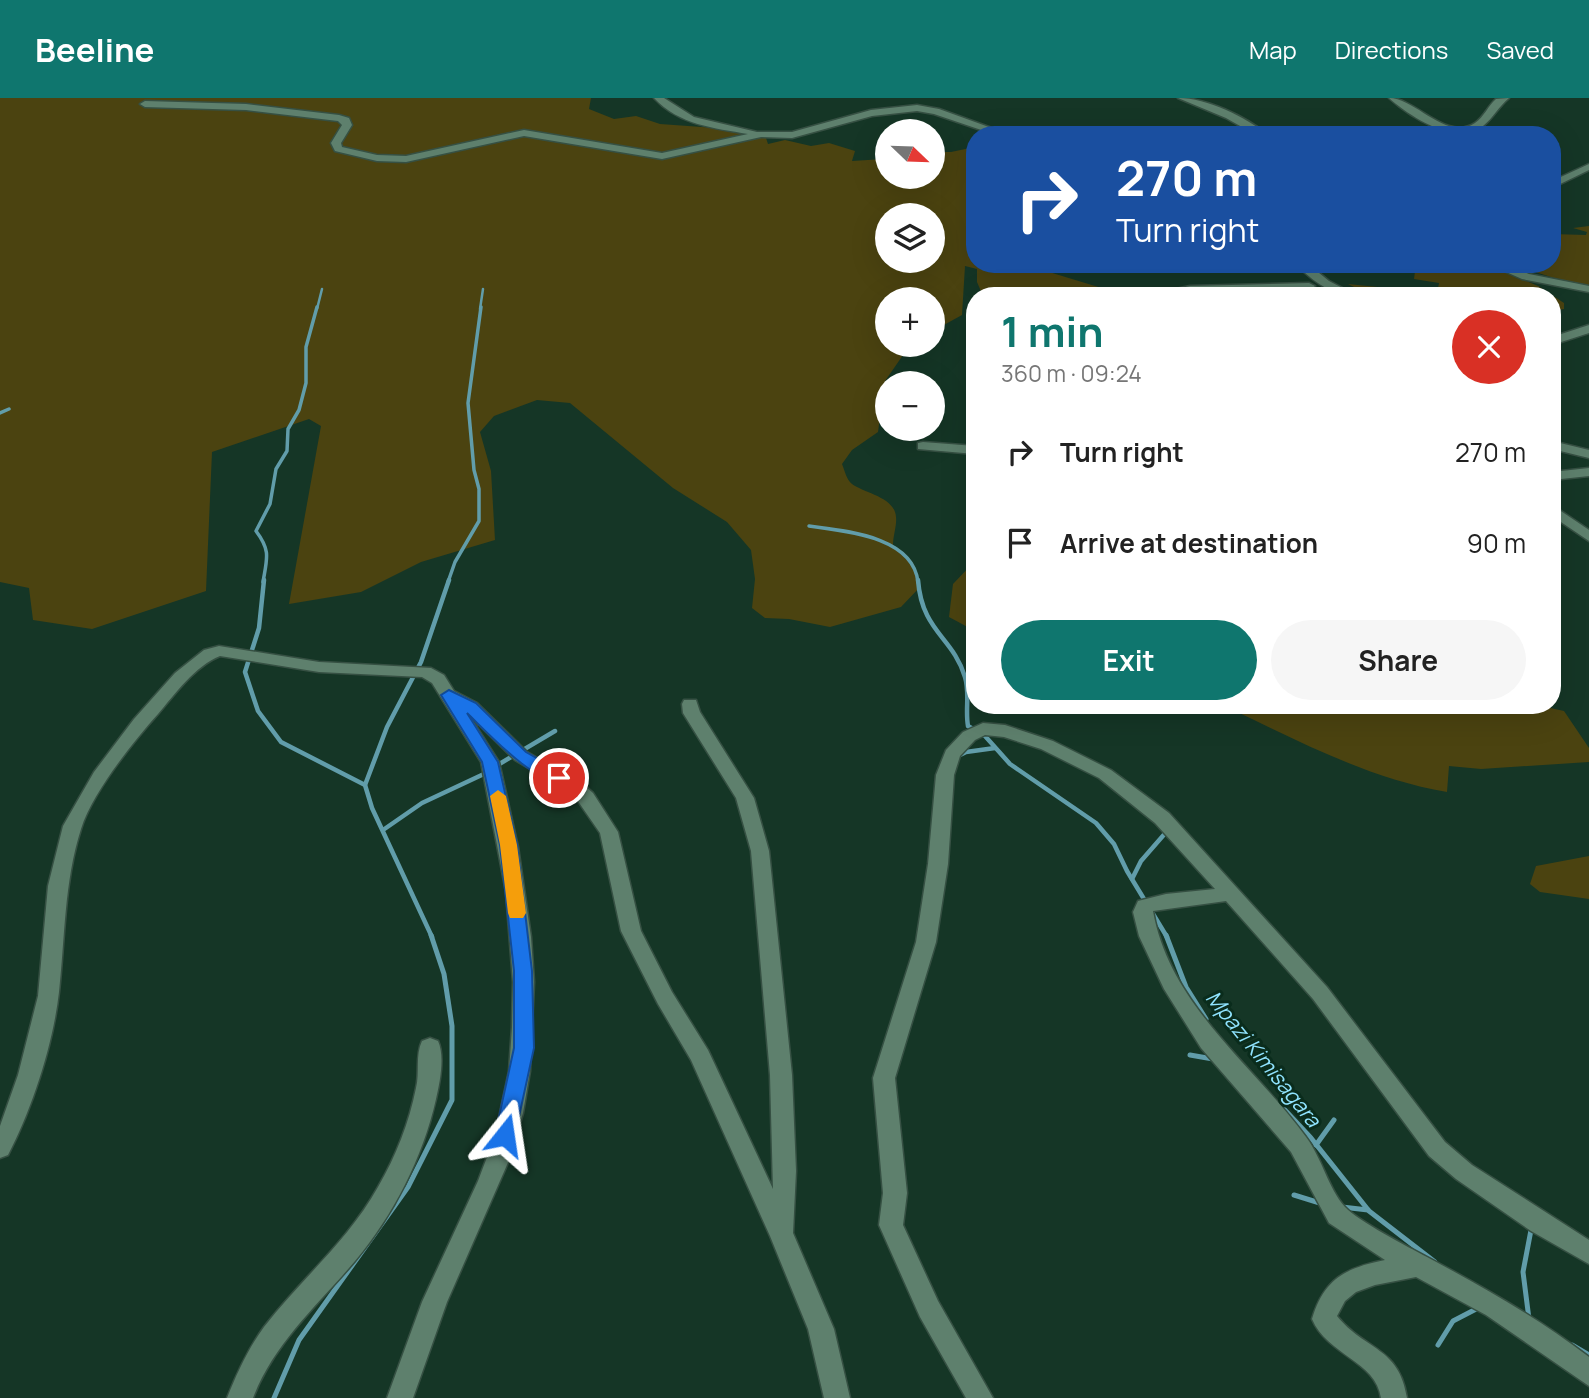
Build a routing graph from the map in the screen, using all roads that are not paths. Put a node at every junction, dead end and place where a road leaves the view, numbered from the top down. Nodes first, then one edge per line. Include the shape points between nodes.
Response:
1 (659, 98) edge
2 (1182, 98) edge
3 (1394, 98) edge
4 (1504, 98) edge
5 (893, 100) dead end
6 (145, 104) dead end
7 (917, 108) junction
8 (980, 126) edge
9 (1247, 126) edge
10 (1449, 126) edge
11 (1476, 126) edge
12 (761, 134) junction
13 (1589, 167) edge
14 (1561, 181) edge
15 (1312, 273) edge
16 (1516, 273) edge
17 (1325, 283) junction
18 (1315, 287) edge
19 (1333, 287) edge
20 (1589, 289) edge
21 (1589, 329) edge
22 (1561, 338) edge
23 (923, 446) dead end
24 (1561, 447) edge
25 (966, 449) edge
26 (1589, 454) edge
27 (1589, 472) edge
28 (1574, 474) junction
29 (1561, 475) edge
30 (1589, 482) edge
31 (1561, 516) edge
32 (1589, 537) edge
33 (449, 695) junction
34 (690, 704) dead end
35 (1229, 893) junction
36 (430, 1047) dead end
37 (0, 1148) edge
38 (782, 1235) junction
39 (1589, 1253) edge
40 (1419, 1265) junction
41 (1589, 1373) edge
42 (240, 1398) edge
43 (400, 1398) edge
44 (837, 1398) edge
45 (980, 1398) edge
46 (1394, 1398) edge

1 - 12 street via 696,122
2 - 9 street
3 - 10 street via 1436,124
4 - 11 street
5 - 7 street
6 - 12 street via 246,107 340,118 348,125 336,143 338,149 377,158 425,156 512,133 662,156
7 - 8 street
7 - 12 street via 871,113 785,136
13 - 14 street
15 - 17 street
16 - 20 street
17 - 18 street
17 - 19 street
21 - 22 street
23 - 25 street
24 - 26 street
27 - 28 street
28 - 29 street
28 - 30 street
31 - 32 street
33 - 37 street via 438,679 419,671 319,667 232,651 210,654 181,677 100,776 72,826 58,886 48,996 29,1075
33 - 38 street via 471,707 516,752 579,790 609,832 631,930 700,1056
33 - 43 street via 492,769 509,845 523,971 524,1048 512,1115 493,1175 439,1292
34 - 38 street via 745,799 760,851 781,1075
35 - 39 street via 1321,993 1437,1149 1496,1194
35 - 40 street via 1201,902 1145,906 1149,936 1171,983 1209,1042 1299,1145 1337,1215
35 - 45 street via 1162,818 1105,774 1047,745 1005,731 978,731 952,754 945,775 926,942 884,1078 895,1193 891,1225 929,1309
36 - 42 street via 421,1110 383,1203 350,1249 266,1344 250,1368
38 - 44 street via 821,1329
40 - 41 street via 1495,1307
40 - 46 street via 1354,1280 1326,1304 1324,1319 1342,1339 1375,1359 1392,1382

